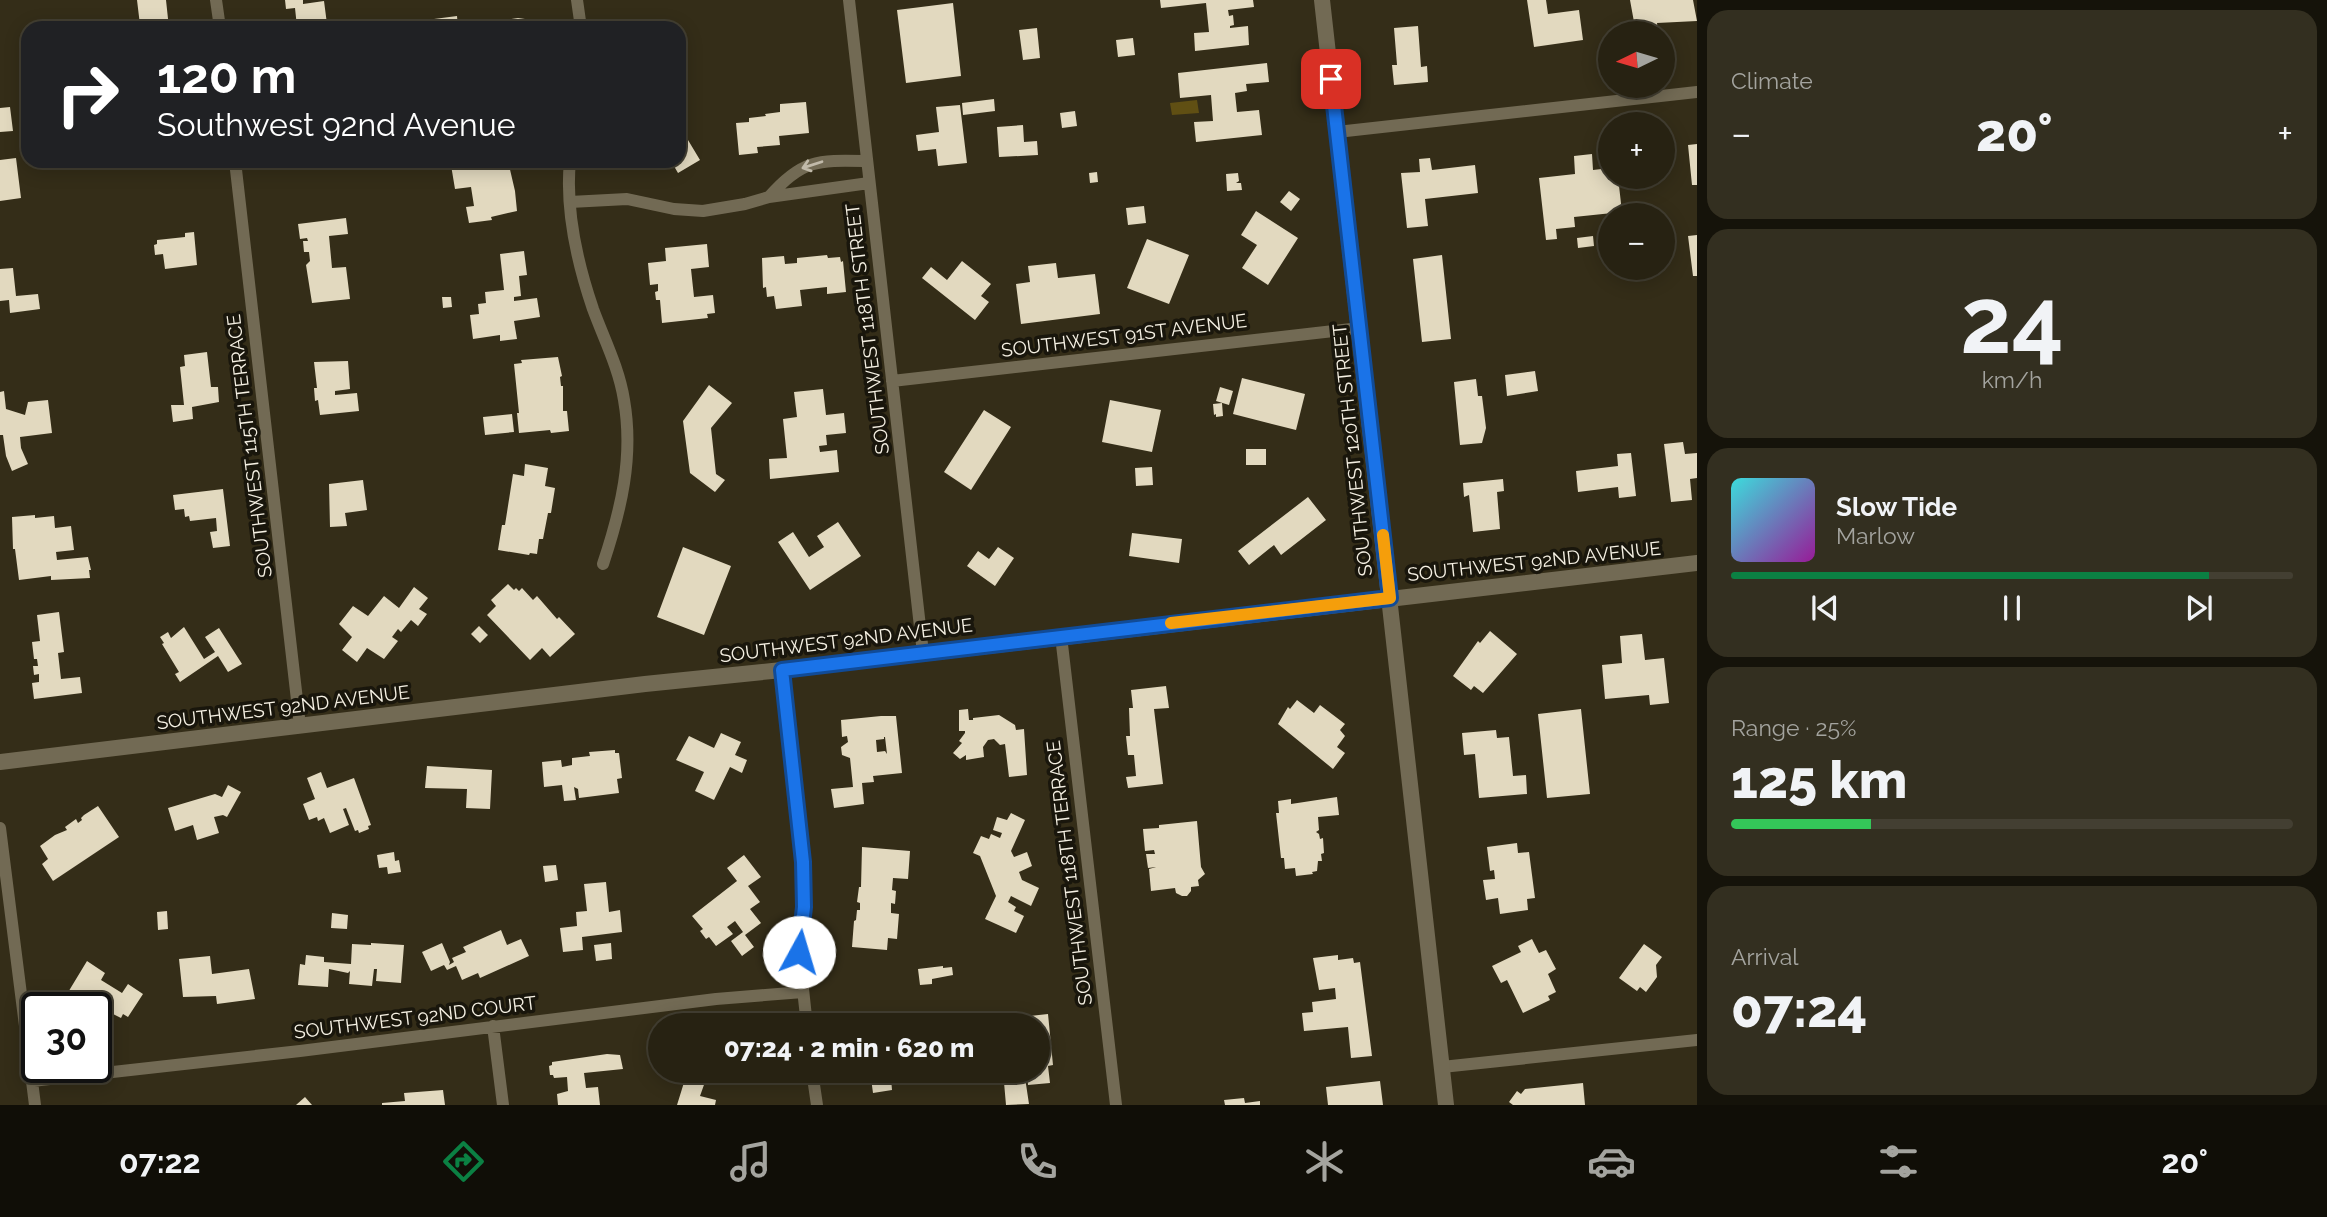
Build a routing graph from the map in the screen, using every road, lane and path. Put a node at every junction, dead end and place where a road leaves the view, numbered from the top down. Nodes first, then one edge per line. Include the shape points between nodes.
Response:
1 (216, 0) edge
2 (577, 0) edge
3 (849, 0) edge
4 (1322, 0) edge
5 (219, 21) edge
6 (580, 21) edge
7 (1697, 92) edge
8 (1337, 132) junction
9 (866, 161) junction
10 (236, 168) edge
11 (570, 168) edge
12 (869, 183) junction
13 (769, 197) junction
14 (570, 202) junction
15 (1360, 328) junction
16 (892, 381) junction
17 (1697, 563) edge
18 (603, 564) dead end
19 (1390, 598) junction
20 (1061, 636) junction
21 (923, 653) junction
22 (782, 670) junction
23 (300, 726) junction
24 (0, 762) edge
25 (0, 828) edge
26 (21, 992) edge
27 (803, 992) junction
28 (805, 1013) edge
29 (493, 1026) junction
30 (1697, 1040) edge
31 (1442, 1067) junction
32 (112, 1072) edge
33 (33, 1083) edge
34 (814, 1083) edge
35 (34, 1105) edge
36 (503, 1105) edge
37 (817, 1105) edge
38 (1116, 1105) edge
39 (1447, 1105) edge

1 - 5 street
2 - 6 street
3 - 9 street, SOUTHWEST 118TH STREET
4 - 8 street, SOUTHWEST 120TH STREET
7 - 8 street
8 - 15 street, SOUTHWEST 120TH STREET
9 - 12 street, SOUTHWEST 118TH STREET
9 -> 13 street via 807,165 785,178
10 - 23 street, SOUTHWEST 115TH TERRACE
11 - 14 street
12 - 13 street
12 - 16 street, SOUTHWEST 118TH STREET
13 - 14 street via 703,211 627,200
14 - 18 street via 573,237 621,383 628,431 625,483
15 - 16 street, SOUTHWEST 91ST AVENUE
15 - 19 street, SOUTHWEST 120TH STREET
16 - 21 street, SOUTHWEST 118TH STREET
17 - 19 street, SOUTHWEST 92ND AVENUE
19 - 20 street, SOUTHWEST 92ND AVENUE
19 - 31 street, SOUTHWEST 120TH STREET
20 - 21 street, SOUTHWEST 92ND AVENUE
20 - 38 street, SOUTHWEST 118TH TERRACE
21 - 22 street, SOUTHWEST 92ND AVENUE
22 - 23 street, SOUTHWEST 92ND AVENUE
22 - 27 street via 803,862 799,952
23 - 24 street, SOUTHWEST 92ND AVENUE
25 - 26 street
27 - 28 street
27 - 29 street, SOUTHWEST 92ND COURT
29 - 32 street, SOUTHWEST 92ND COURT
29 - 36 street
30 - 31 street
31 - 39 street, SOUTHWEST 120TH STREET
33 - 35 street
34 - 37 street

